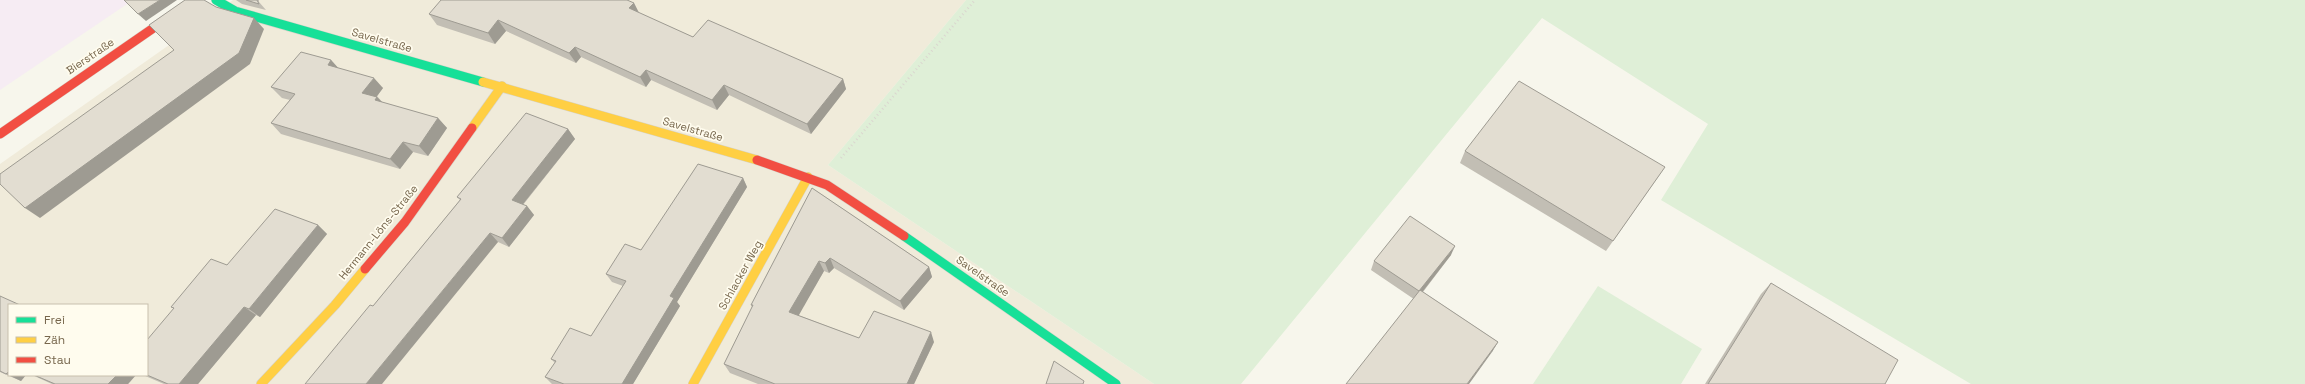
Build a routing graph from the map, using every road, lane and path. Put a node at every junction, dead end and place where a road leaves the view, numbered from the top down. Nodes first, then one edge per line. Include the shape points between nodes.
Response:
1 (194, 0) edge
2 (216, 0) edge
3 (975, 0) edge
4 (502, 86) junction
5 (0, 134) edge
6 (808, 177) junction
7 (261, 384) edge
8 (693, 384) edge
9 (1116, 384) edge

1 - 5 street, Bierstraße
2 - 4 street, Savelstraße via 235,11
3 - 6 path via 844,156
4 - 6 street, Savelstraße via 762,161
4 - 7 street, Hermann-Löns-Straße via 405,222 335,305
6 - 8 street, Schlacker Weg
6 - 9 street, Savelstraße via 827,185 929,253

